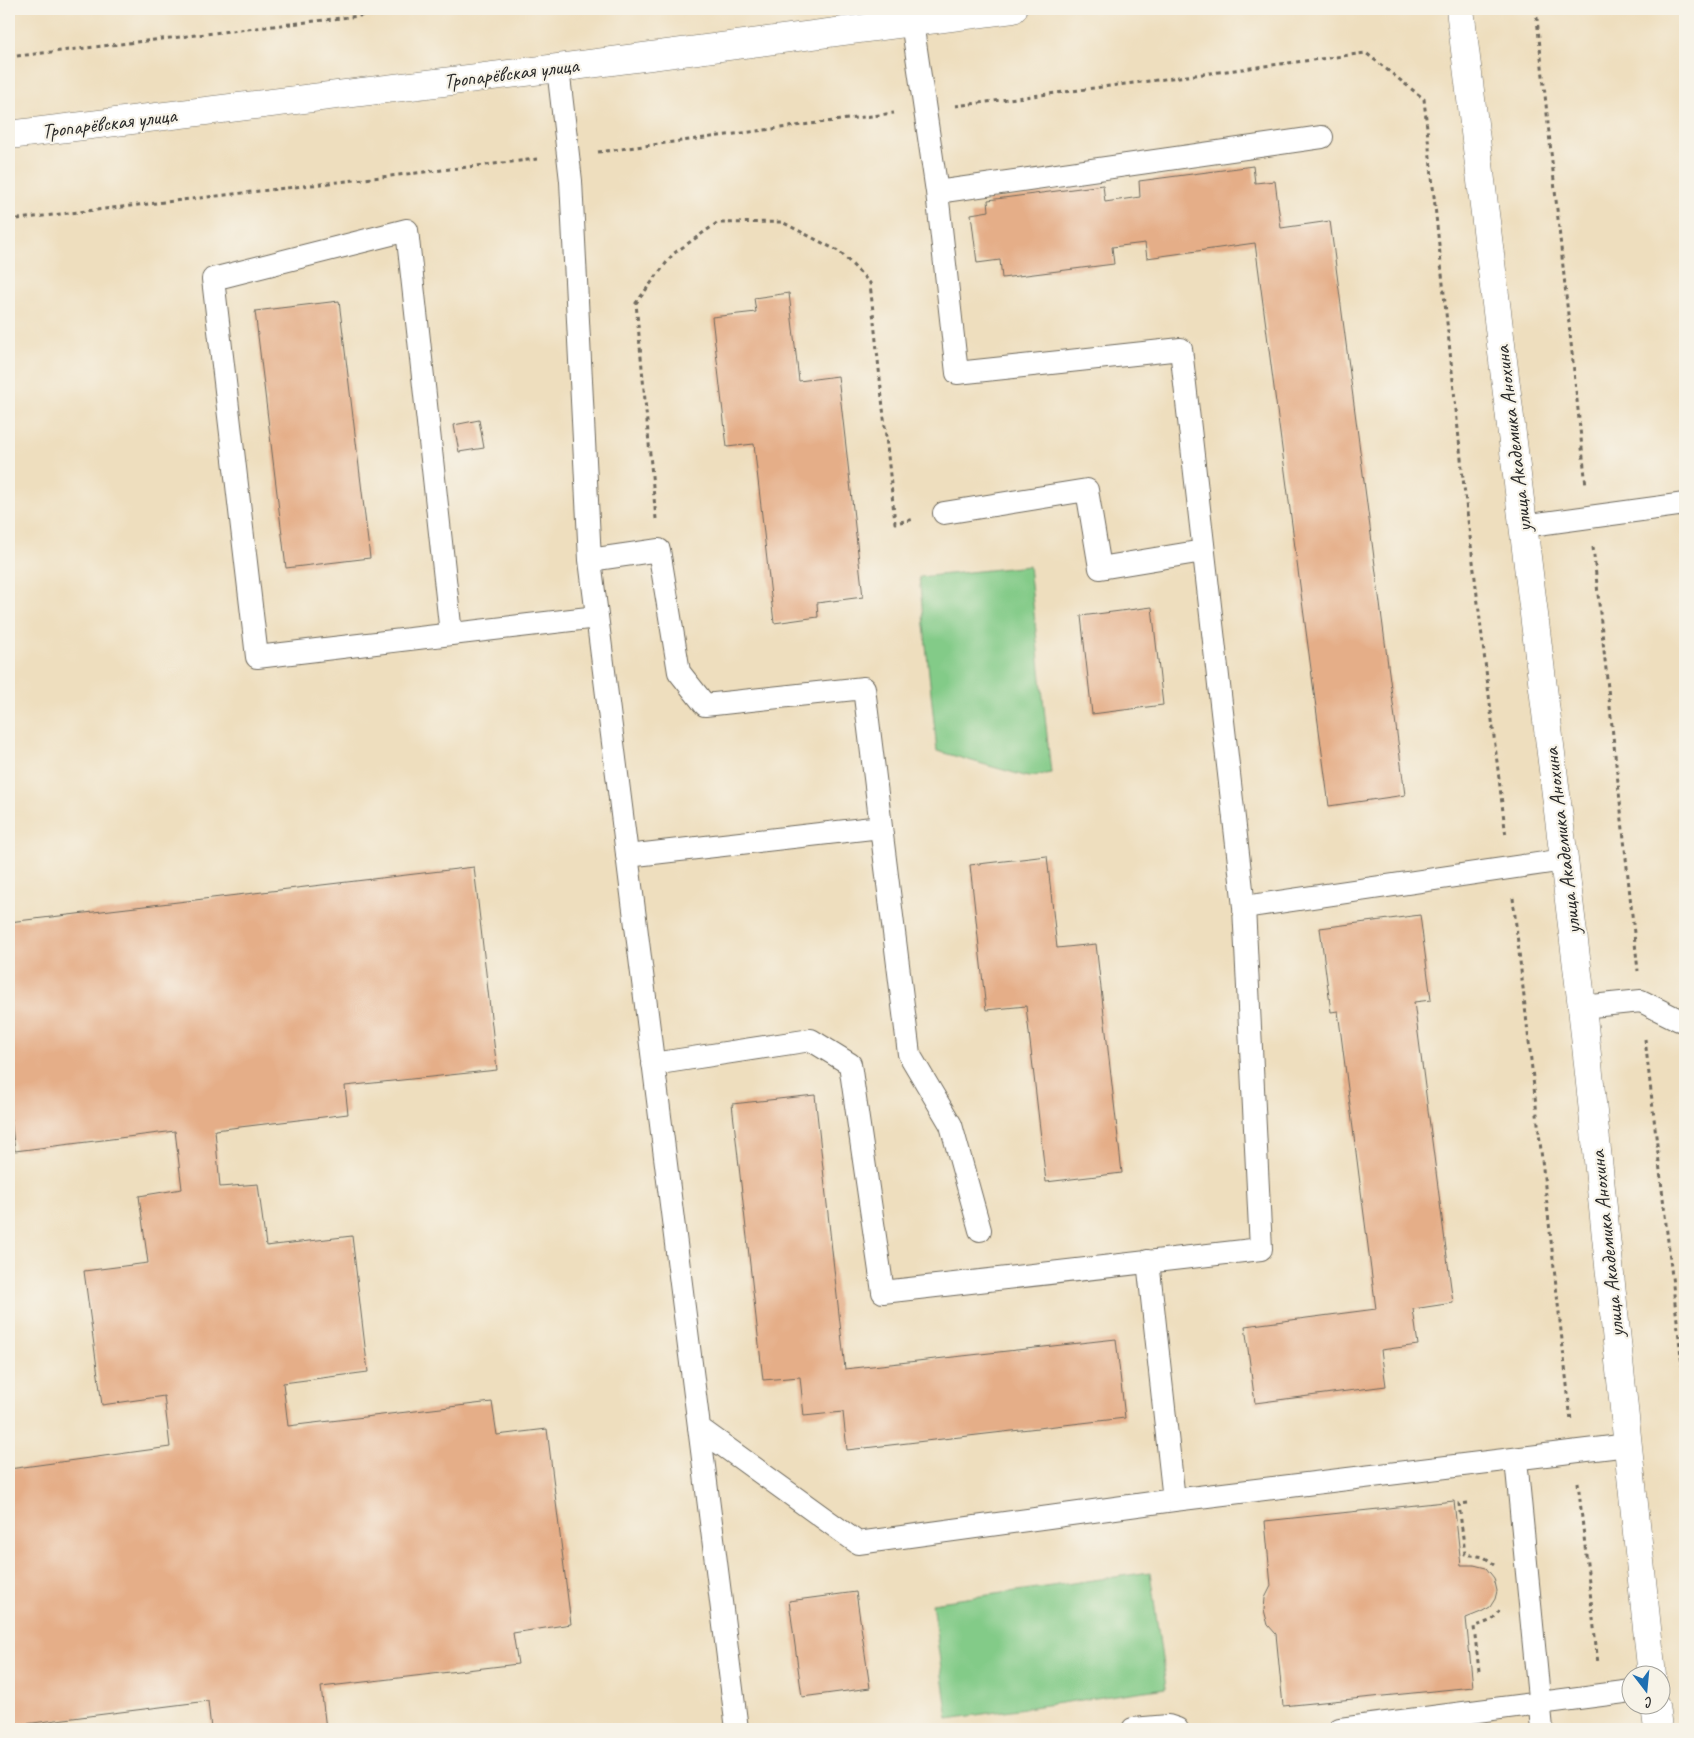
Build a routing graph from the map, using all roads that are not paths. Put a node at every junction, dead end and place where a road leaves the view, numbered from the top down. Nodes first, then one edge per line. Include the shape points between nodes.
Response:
1 (1013, 9) edge
2 (1460, 9) edge
3 (912, 22) junction
4 (558, 68) junction
5 (9, 131) edge
6 (1322, 137) dead end
7 (937, 192) junction
8 (1685, 504) edge
9 (944, 513) road end
10 (1524, 526) junction
11 (1204, 552) junction
12 (590, 560) junction
13 (597, 616) junction
14 (451, 634) junction
15 (881, 827) junction
16 (627, 856) junction
17 (1564, 860) junction
18 (1244, 907) junction
19 (1582, 1007) junction
20 (1683, 1023) edge
21 (653, 1064) junction
22 (980, 1230) dead end
23 (1148, 1261) junction
24 (699, 1428) junction
25 (1628, 1445) junction
26 (1516, 1459) junction
27 (1174, 1500) junction
28 (1651, 1666) edge
29 (1622, 1692) edge
30 (1539, 1703) junction
31 (1656, 1716) edge
32 (736, 1729) edge
33 (1133, 1729) edge
34 (1177, 1729) edge
35 (1340, 1729) edge
36 (1542, 1729) edge
37 (1658, 1729) edge

1 - 3 street, Тропарёвская улица
2 - 10 street, улица Академика Анохина
3 - 4 street, Тропарёвская улица
3 - 7 lane
4 - 5 street, Тропарёвская улица
4 - 12 lane via 569,155
6 - 7 lane
7 - 11 lane via 957,373 1180,349
8 - 10 lane
9 - 11 lane via 1087,490 1100,568
10 - 17 street, улица Академика Анохина
11 - 18 lane
12 - 13 lane
12 - 15 lane via 659,550 680,672 705,705 864,688
13 - 14 lane
13 - 16 lane
14 - 14 lane via 256,657 213,279 407,230
15 - 16 lane
15 - 22 lane via 909,1054 951,1125
16 - 21 lane
17 - 18 lane
17 - 19 street, улица Академика Анохина
18 - 23 lane via 1261,1248
19 - 20 lane via 1641,1001
19 - 25 street, улица Академика Анохина
21 - 23 lane via 811,1040 850,1064 883,1292
21 - 24 lane
23 - 27 lane
24 - 27 lane via 858,1543
24 - 32 lane
25 - 26 lane
25 - 28 street, улица Академика Анохина
26 - 27 lane
26 - 30 lane
29 - 30 lane
30 - 35 lane
30 - 36 lane
31 - 37 street
33 - 34 lane via 1168,1726

